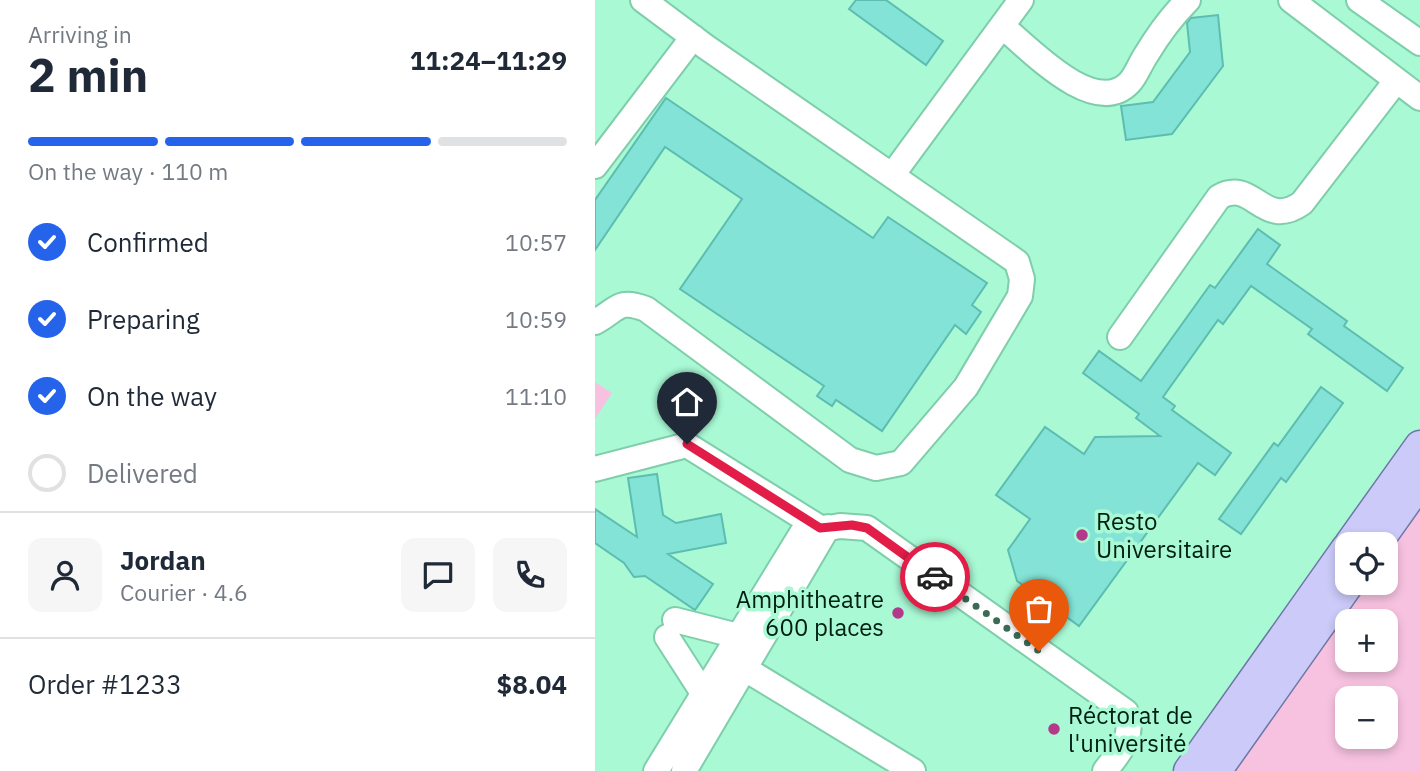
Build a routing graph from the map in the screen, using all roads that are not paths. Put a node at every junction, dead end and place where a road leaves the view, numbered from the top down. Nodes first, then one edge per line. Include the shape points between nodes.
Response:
1 (643, 0) edge
2 (1021, 0) edge
3 (1188, 0) edge
4 (1291, 0) edge
5 (1359, 0) edge
6 (1002, 26) junction
7 (693, 37) junction
8 (1420, 43) edge
9 (1396, 81) junction
10 (1420, 98) edge
11 (595, 166) edge
12 (893, 174) junction
13 (595, 322) edge
14 (1120, 337) dead end
15 (1420, 446) edge
16 (595, 469) edge
17 (1420, 482) edge
18 (824, 528) junction
19 (1359, 532) edge
20 (1385, 532) edge
21 (1335, 566) edge
22 (1341, 595) edge
23 (738, 636) junction
24 (736, 663) junction
25 (703, 693) junction
26 (656, 771) edge
27 (684, 771) edge
28 (913, 771) edge
29 (1105, 771) edge
30 (1189, 771) edge
31 (1216, 771) edge

1 - 7 lane
2 - 6 lane
3 - 6 lane via 1160,33 1128,85 1109,92 1074,86
4 - 9 lane
5 - 8 lane
6 - 12 lane
7 - 11 lane
7 - 12 lane
9 - 10 lane
9 - 14 lane via 1302,203 1290,212 1269,210 1241,192 1228,191 1219,197
12 - 13 lane via 1017,262 1022,279 1020,296 966,387 901,464 876,468 850,460 646,309 631,303 618,305
15 - 19 main road
16 - 18 lane via 687,444
17 - 20 main road
18 - 23 lane via 801,533
18 - 24 lane
18 - 29 lane via 867,528 1126,712 1131,724 1129,738
21 - 30 main road
22 - 31 main road
23 - 24 lane
23 - 25 lane via 671,628
24 - 25 lane
24 - 27 lane
24 - 28 lane
25 - 26 lane

